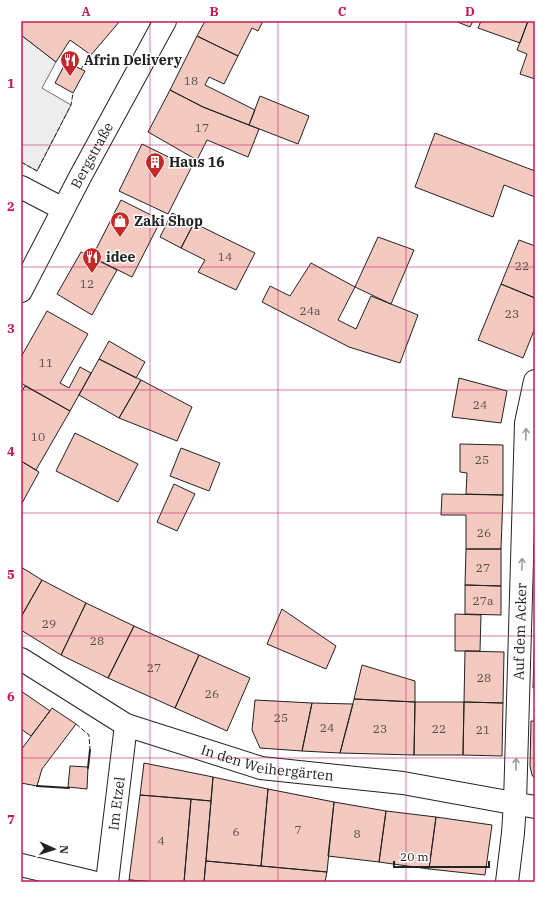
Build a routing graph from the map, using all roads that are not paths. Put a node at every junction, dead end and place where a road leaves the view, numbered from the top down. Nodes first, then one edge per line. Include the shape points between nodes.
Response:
1 (165, 21) edge
2 (21, 187) edge
3 (63, 209) junction
4 (21, 291) edge
5 (534, 386) edge
6 (21, 659) edge
7 (126, 725) junction
8 (525, 805) edge
9 (21, 865) edge
10 (92, 882) edge
11 (107, 882) edge
12 (507, 882) edge

1 - 3 street, Bergstraße
2 - 3 street
3 - 4 street, Bergstraße
8 -> 5 street, Auf dem Acker via 526,423
6 - 7 street, In den Weihergärten
7 - 8 street, In den Weihergärten via 261,768 403,783
7 - 11 street, Im Etzel
8 - 12 street, Auf dem Acker via 514,833
9 - 10 street

